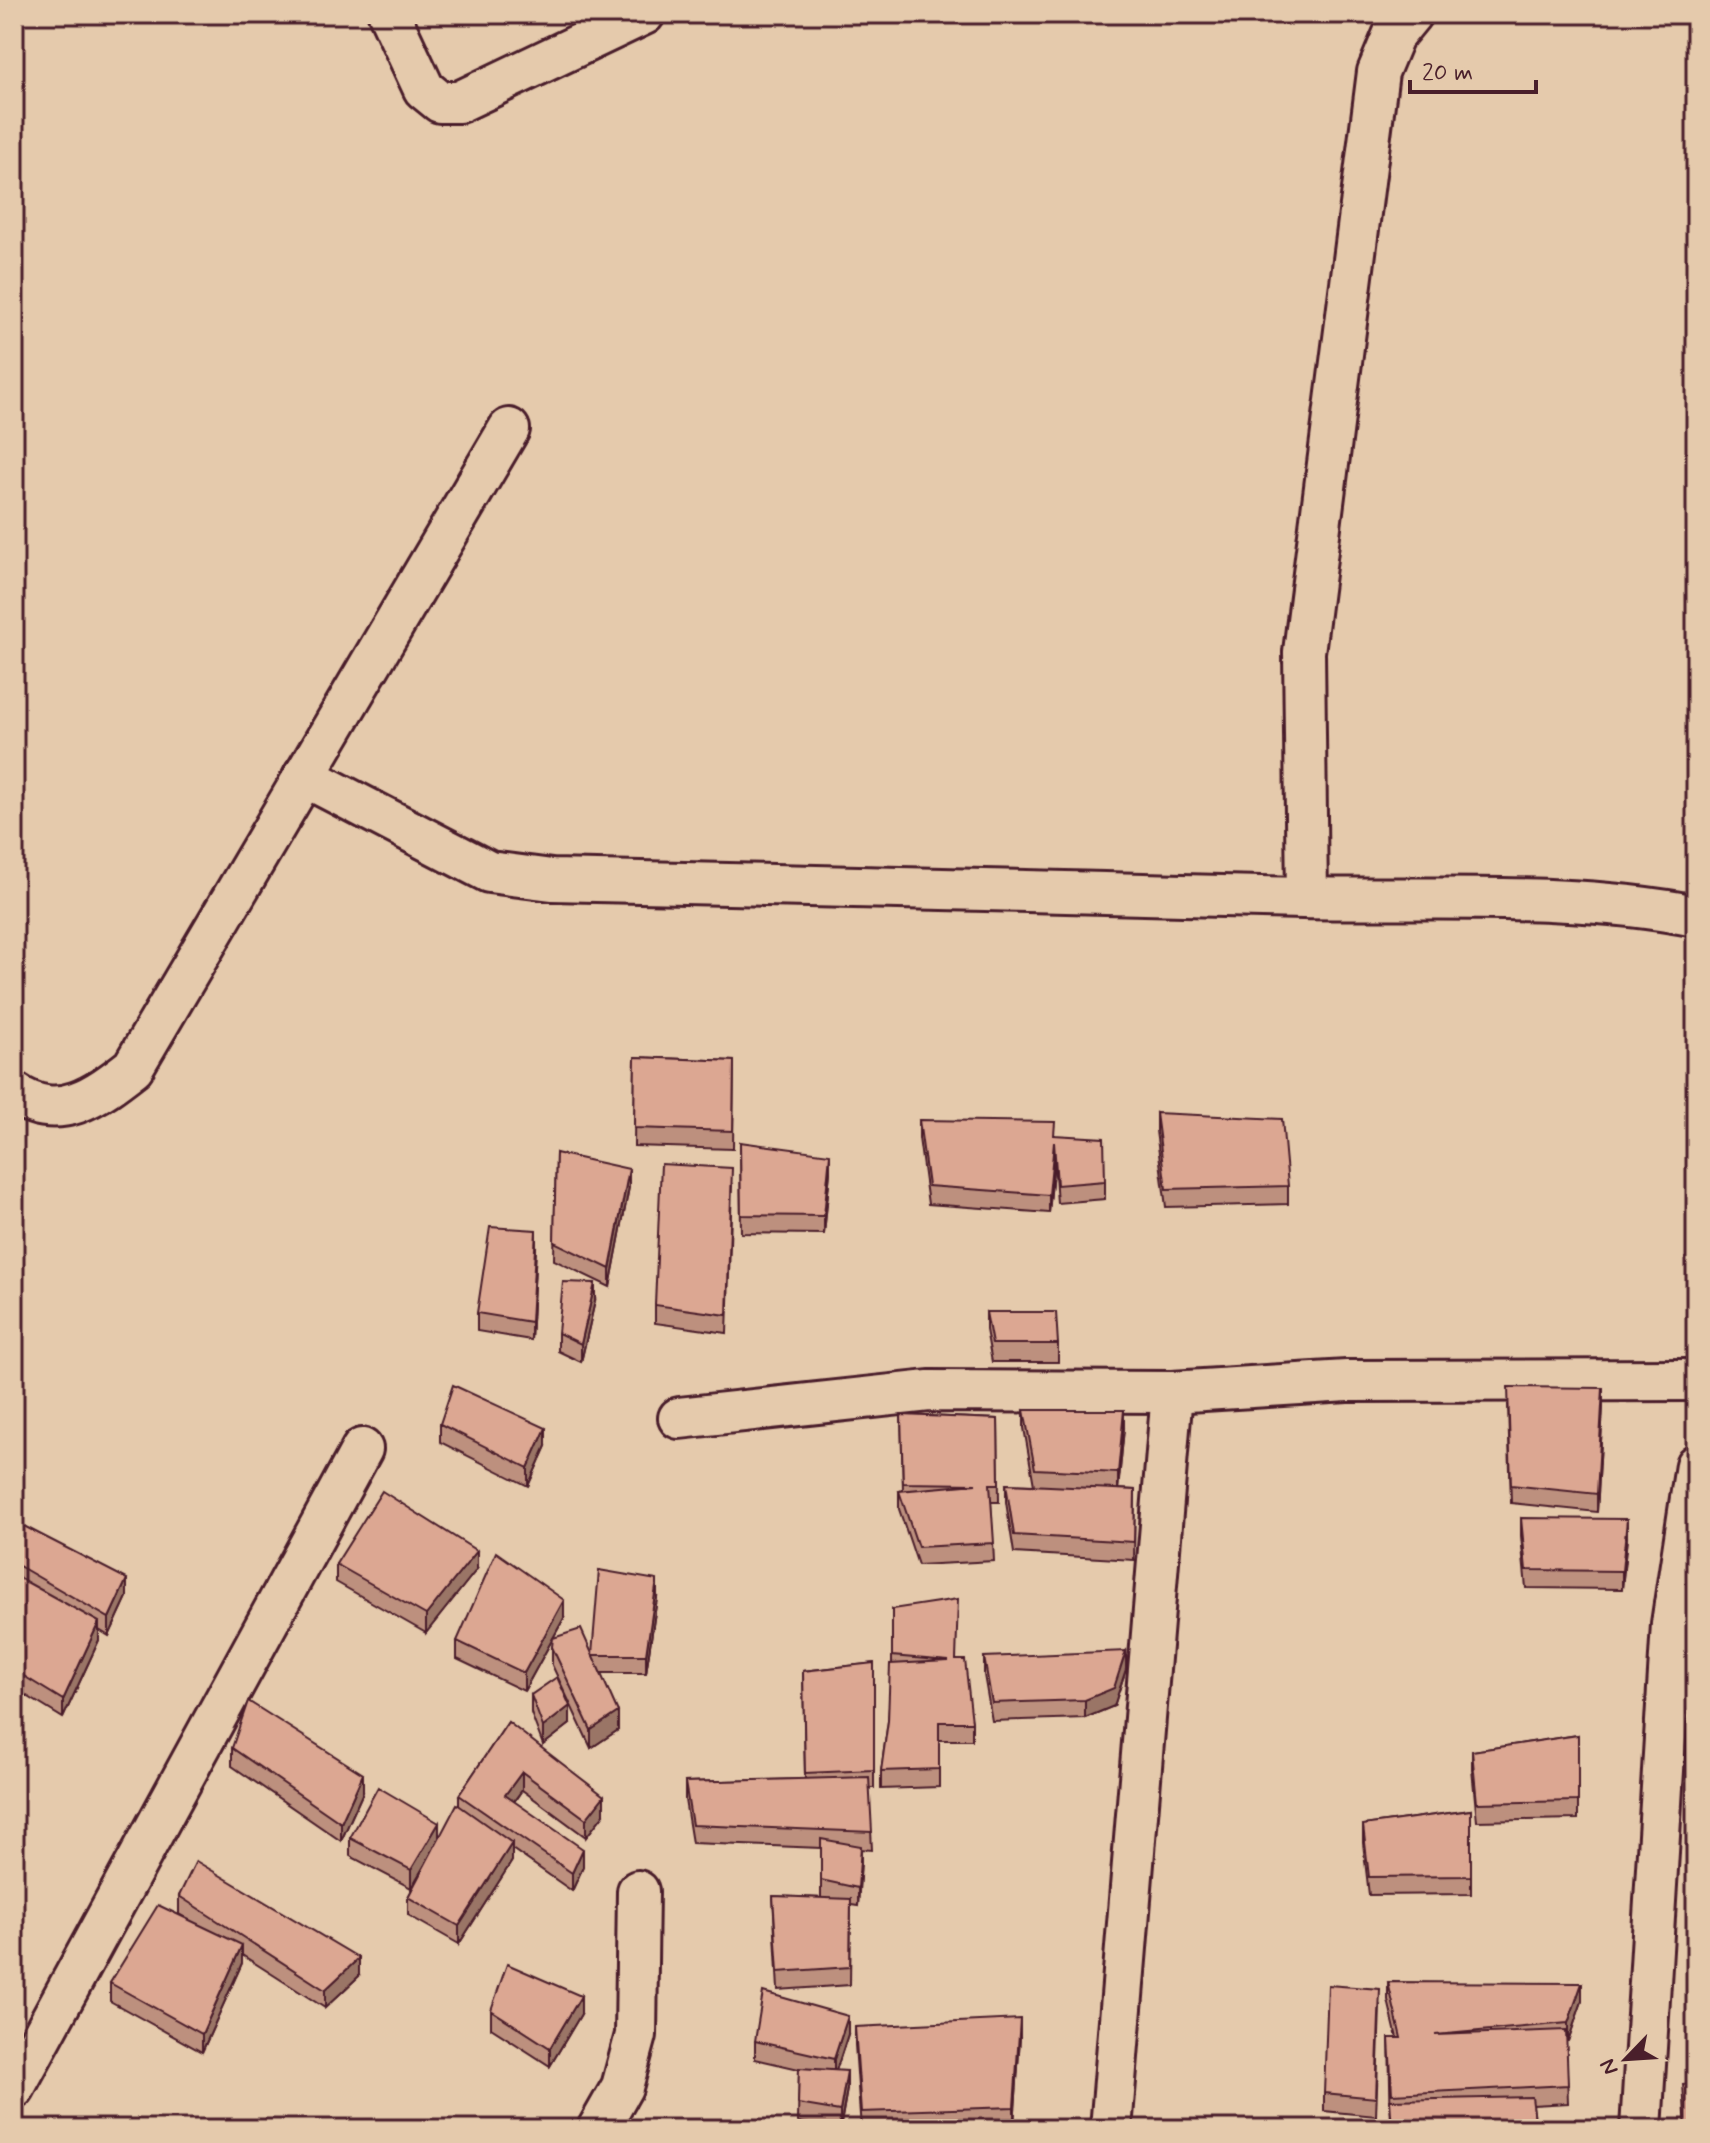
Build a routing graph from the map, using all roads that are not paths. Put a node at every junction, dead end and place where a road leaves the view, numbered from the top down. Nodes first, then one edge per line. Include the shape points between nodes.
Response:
1 (389, 14) edge
2 (644, 14) edge
3 (1411, 14) edge
4 (509, 429) dead end
5 (304, 776) junction
6 (1307, 898) junction
7 (1696, 916) edge
8 (14, 1093) edge
9 (1696, 1380) edge
10 (1172, 1392) junction
11 (679, 1418) dead end
12 (362, 1449) dead end
13 (1696, 1465) edge
14 (638, 1891) dead end
15 (14, 2088) edge
16 (598, 2129) edge
17 (1111, 2129) edge
18 (1641, 2129) edge

1 - 2 street via 424,89 440,102 459,102
3 - 6 street via 1393,36 1378,72 1304,652
4 - 5 street
5 - 6 street via 489,872 552,880
5 - 8 street via 133,1067 97,1095 65,1107 32,1106
6 - 7 street via 1474,897 1648,906
9 - 10 street via 1347,1381
10 - 11 street via 929,1391
10 - 17 street
12 - 15 street
13 - 18 street via 1672,1624
14 - 16 street via 636,2035 622,2087

